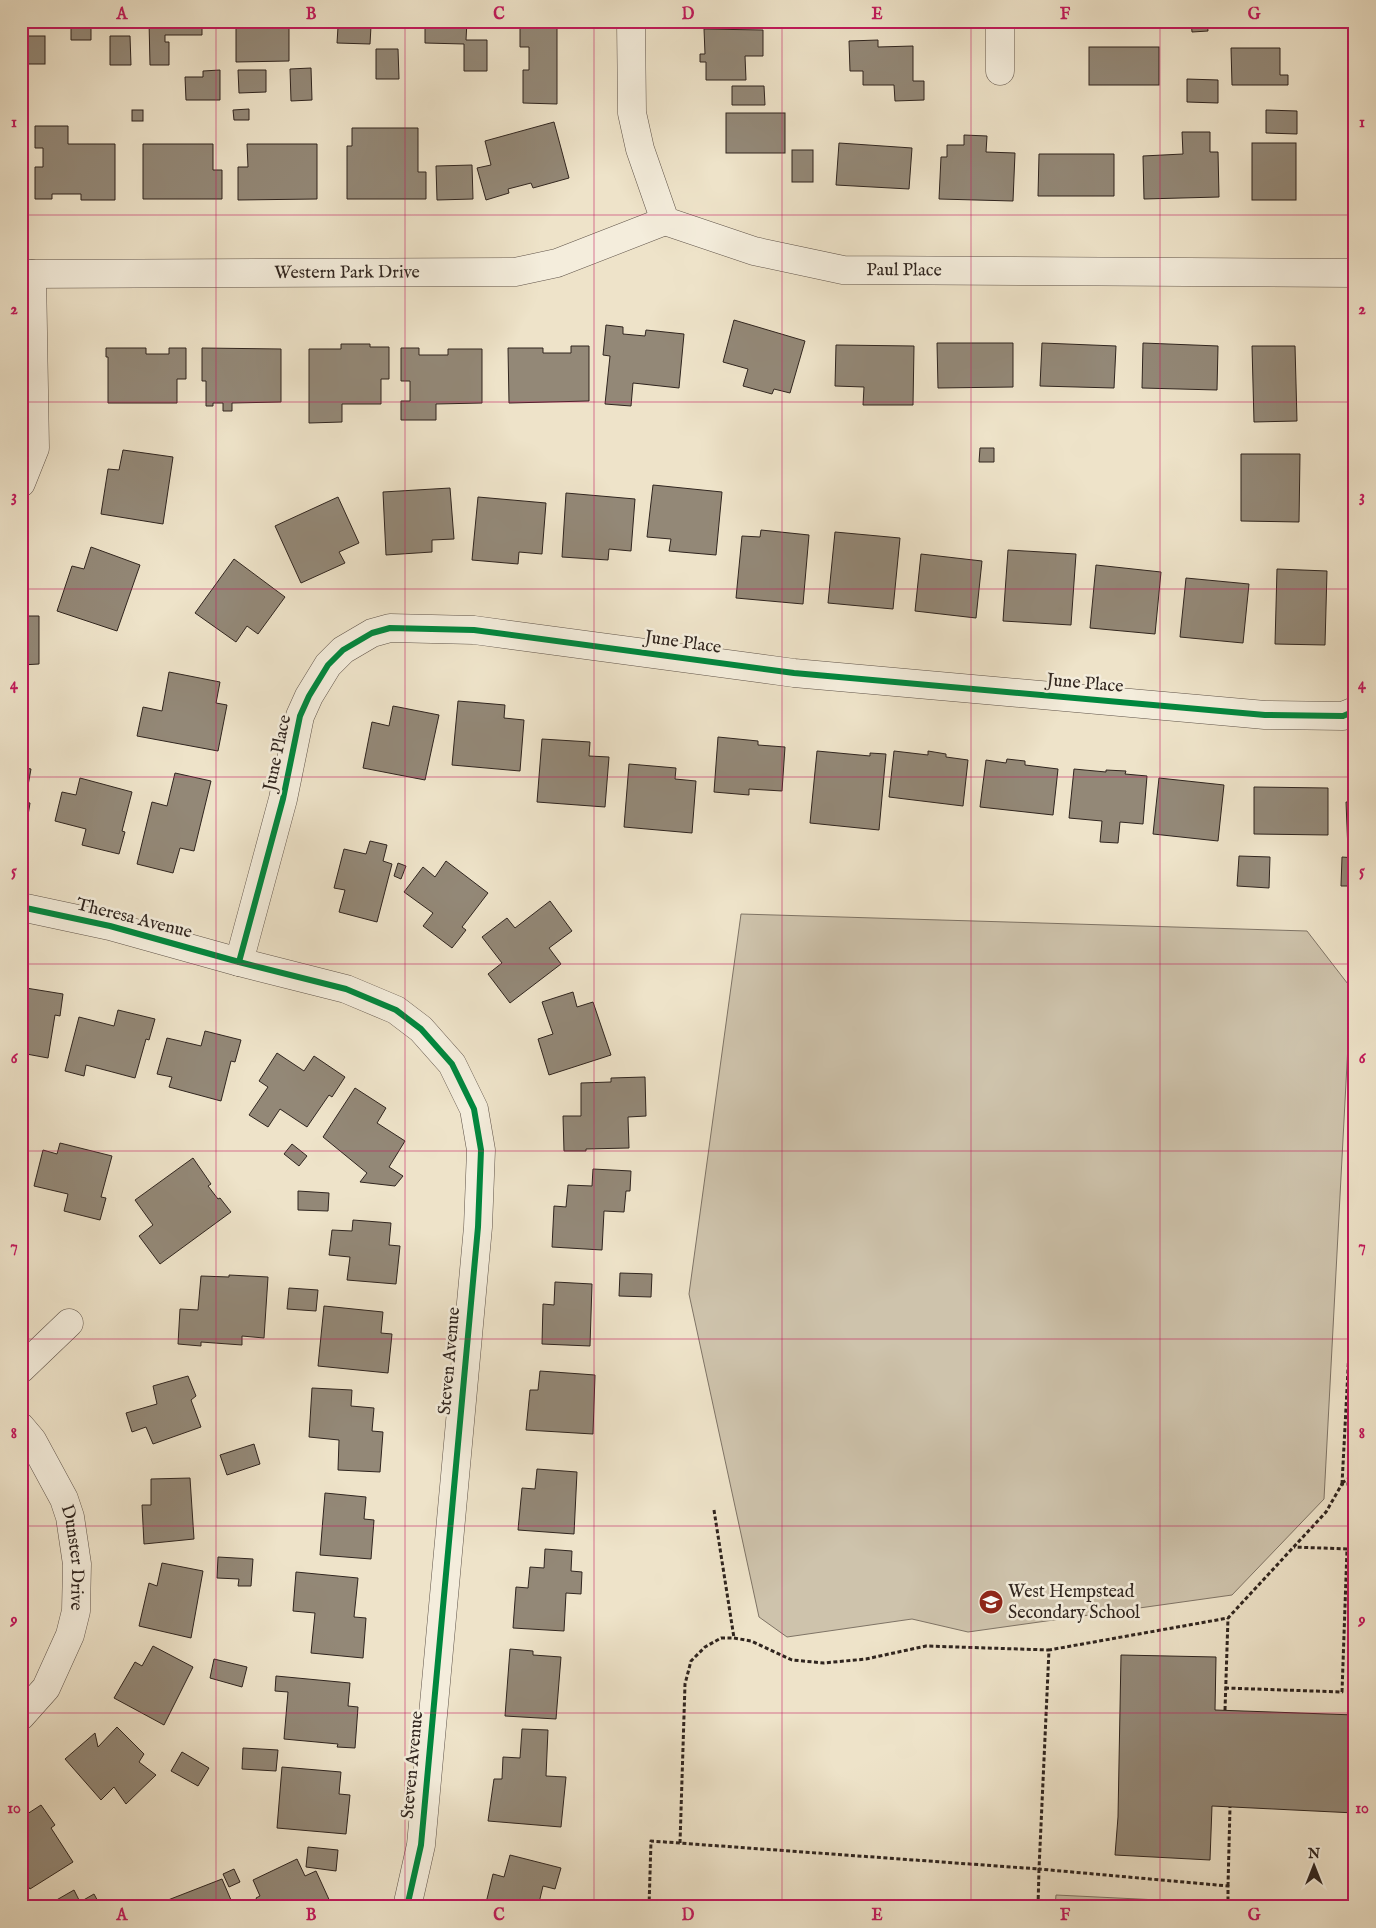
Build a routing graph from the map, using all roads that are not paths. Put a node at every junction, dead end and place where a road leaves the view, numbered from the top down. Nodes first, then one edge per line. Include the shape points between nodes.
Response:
1 (631, 21) edge
2 (1000, 21) edge
3 (1000, 71) dead end
4 (665, 221) junction
5 (1355, 272) edge
6 (26, 274) edge
7 (21, 483) edge
8 (1355, 711) edge
9 (21, 907) edge
10 (239, 962) junction
11 (69, 1323) dead end
12 (21, 1369) edge
13 (21, 1428) edge
14 (21, 1716) edge
15 (407, 1907) edge

1 - 4 street via 632,113 640,149
2 - 3 street
4 - 5 street, Paul Place via 754,251 843,270
4 - 6 street, Western Park Drive via 557,264 515,272
6 - 7 street via 35,448
8 - 10 street, June Place via 1343,716 1265,716 794,672 474,630 390,628 372,633 343,650 328,665 309,696 300,716 283,799
9 - 10 street, Theresa Avenue via 110,926
10 - 15 street, Steven Avenue via 346,989 396,1010 421,1029 452,1064 474,1109 481,1150 478,1226 421,1846
11 - 12 street
13 - 14 street, Dunster Drive via 32,1440 64,1499 77,1564 76,1611 70,1635 46,1688

